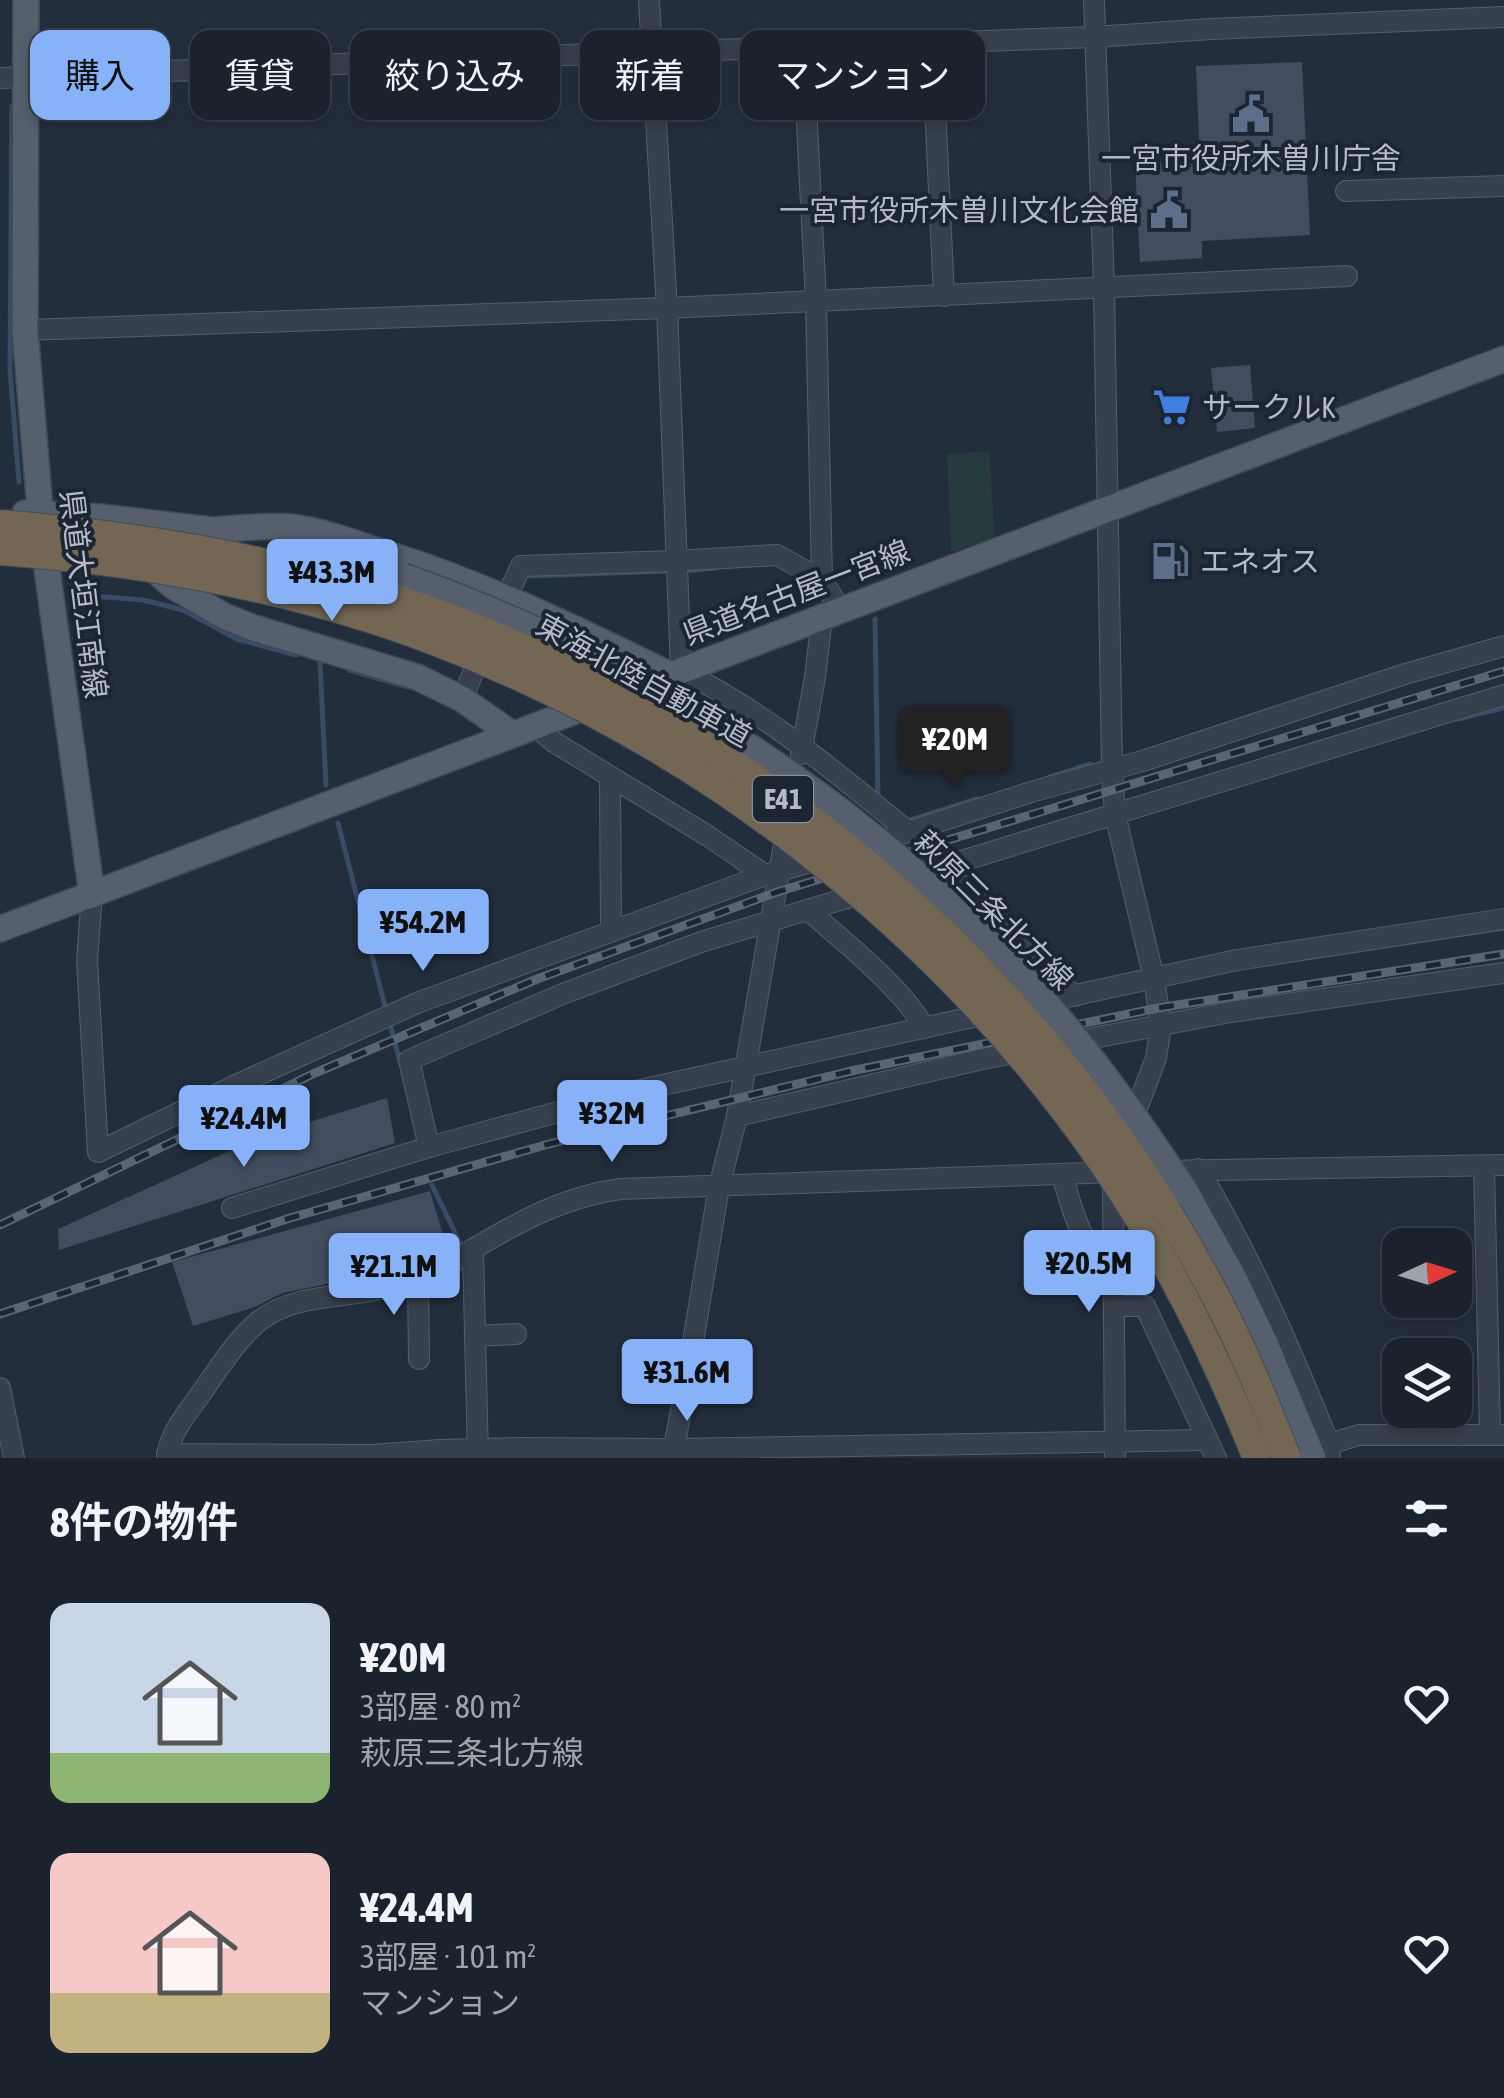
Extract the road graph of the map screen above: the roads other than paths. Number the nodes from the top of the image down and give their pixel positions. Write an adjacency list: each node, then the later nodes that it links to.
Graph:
1 (26, 0): 10 (main road, 県道大垣江南線)
2 (649, 0): 6 (street)
3 (1094, 0): 7 (street)
4 (1453, 9): 5 (street); 7 (street)
5 (1504, 17)
6 (650, 30)
7 (1095, 37): 8 (street); 18 (street)
8 (985, 40)
9 (580, 55): 10 (street)
10 (27, 76): 11 (street); 22 (main road, 県道大垣江南線)
11 (0, 78)
12 (655, 120): 21 (street)
13 (807, 120): 20 (street)
14 (936, 120): 19 (street)
15 (1504, 186): 16 (street)
16 (1346, 191)
17 (1347, 276): 18 (street)
18 (1104, 288): 19 (street); 24 (street)
19 (944, 296): 20 (street)
20 (816, 301): 21 (street); 32 (street)
21 (666, 308): 22 (street); 31 (street)
22 (25, 330): 28 (main road, 県道大垣江南線)
23 (1504, 359): 24 (main road, 県道名古屋一宮線)
24 (1107, 509): 34 (main road, 県道名古屋一宮線); 41 (street)
25 (0, 512): 28 (main road, 萩原三条北方線)
26 (134, 521): 28 (main road, 萩原三条北方線); 29 (main road, 萩原三条北方線); 38 (main road)
27 (0, 524): 80 (highway, 東海北陸自動車道 / E41, bridge)
28 (41, 524): 30 (main road, 萩原三条北方線); 47 (main road, 県道大垣江南線)
29 (215, 530): 33 (main road); 80 (main road, 萩原三条北方線, bridge)
30 (0, 550): 84 (highway, 東海北陸自動車道 / E41, bridge)
31 (675, 561): 32 (street); 33 (street); 36 (street)
32 (822, 580): 34 (street)
33 (506, 597): 36 (main road); 38 (street)
34 (831, 614): 36 (main road, 県道名古屋一宮線); 40 (street)
35 (1504, 646): 41 (street)
36 (675, 673): 39 (main road, 県道名古屋一宮線); 40 (street)
37 (1504, 694): 43 (street)
38 (462, 699): 39 (main road)
39 (523, 730): 42 (street); 47 (main road, 県道名古屋一宮線)
40 (803, 747): 44 (street); 46 (street)
41 (1112, 769): 43 (street); 44 (street)
42 (610, 778): 46 (street); 52 (street)
43 (1115, 814): 45 (street); 54 (street)
44 (909, 832): 46 (street)
45 (942, 867): 48 (street); 55 (street)
46 (771, 873): 50 (street); 52 (street)
47 (92, 895): 51 (main road, 県道名古屋一宮線); 52 (street)
48 (809, 911): 50 (street); 57 (street)
49 (1504, 919): 54 (street)
50 (770, 920): 58 (street); 60 (street)
51 (0, 930)
52 (611, 930)
53 (1504, 973): 56 (street)
54 (1154, 978): 55 (street); 56 (street)
55 (1074, 996): 57 (street)
56 (1161, 1026): 59 (street); 63 (street)
57 (924, 1028): 58 (street)
58 (745, 1066): 59 (street); 60 (street)
59 (737, 1116): 65 (street)
60 (428, 1147): 66 (street)
61 (1494, 1165): 62 (street); 75 (street)
62 (1198, 1169): 63 (street); 80 (street)
63 (1113, 1172): 64 (street); 69 (street)
64 (1062, 1174): 65 (street); 69 (street)
65 (719, 1187): 67 (street); 79 (street)
66 (232, 1208)
67 (473, 1249): 68 (street); 72 (street)
68 (418, 1278): 73 (street); 81 (street)
69 (1114, 1281): 70 (street)
70 (1114, 1306): 76 (street); 77 (street)
71 (516, 1334): 72 (street)
72 (475, 1336): 78 (street)
73 (419, 1359)
74 (0, 1388): 83 (street)
75 (1497, 1435): 80 (street)
76 (1211, 1449): 77 (street)
77 (1114, 1450): 79 (street)
78 (478, 1454): 79 (street); 82 (street)
79 (672, 1454)
80 (1314, 1455)
81 (167, 1456): 82 (street)
82 (347, 1456)
83 (14, 1458)
84 (1257, 1458)

